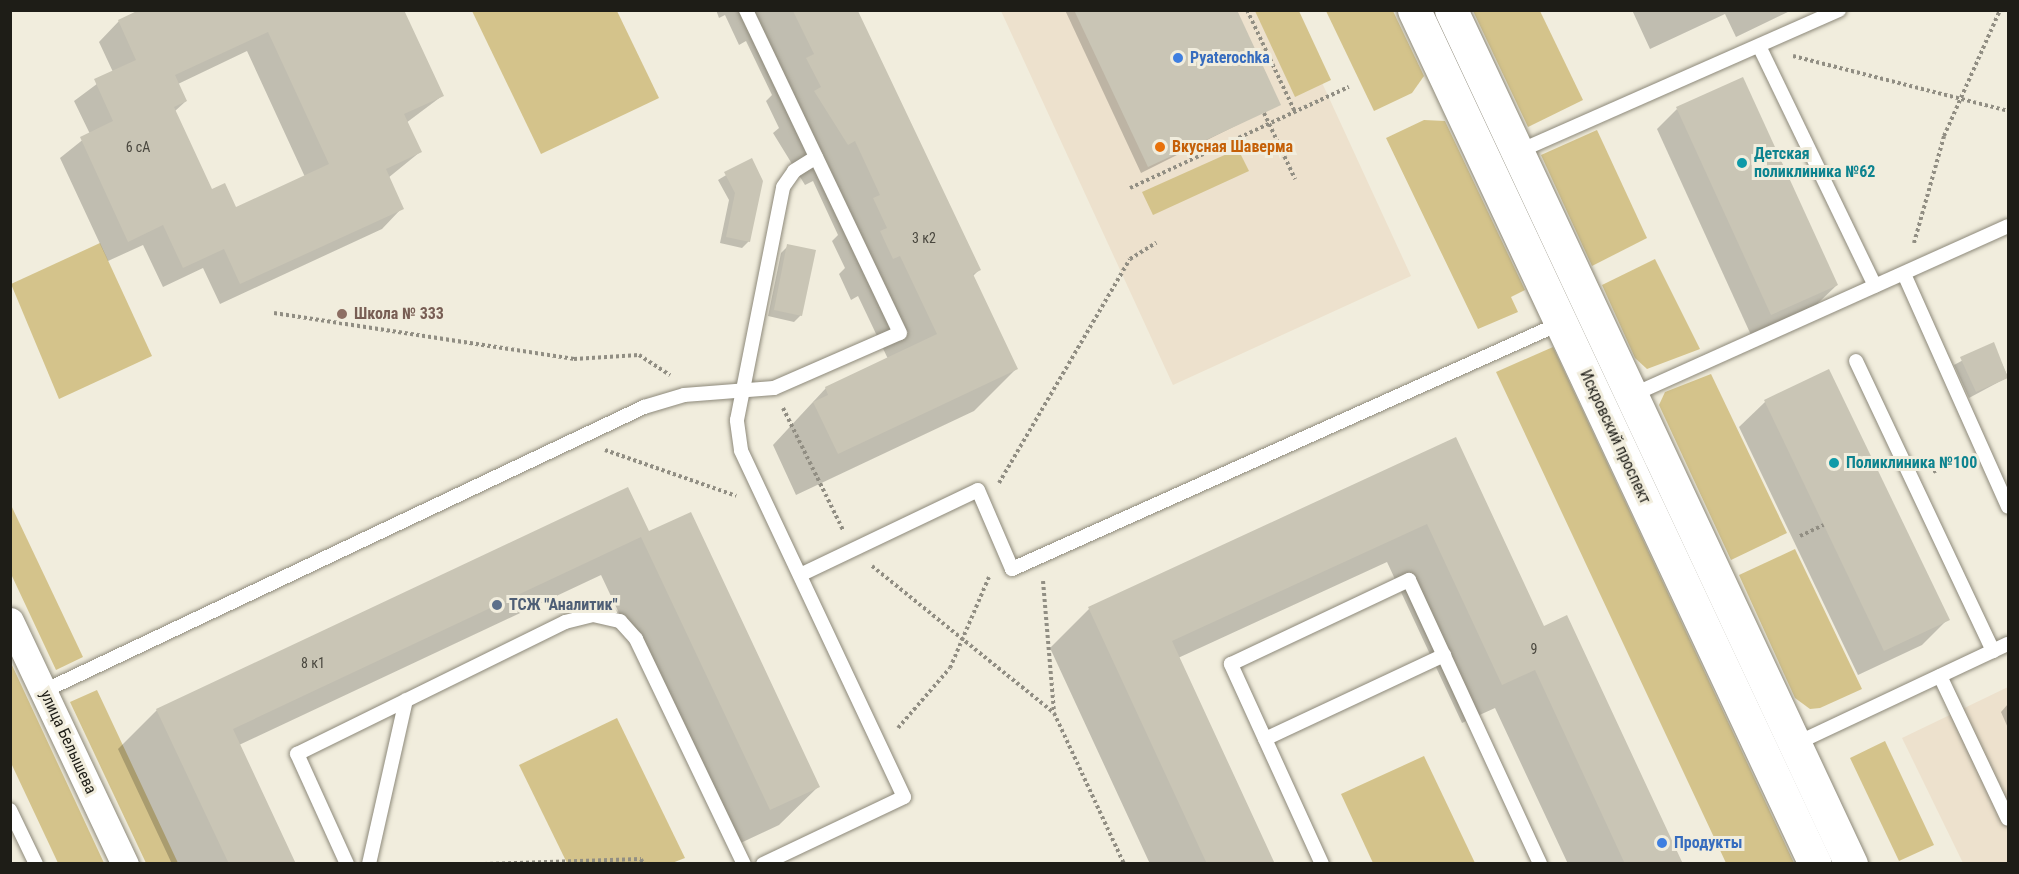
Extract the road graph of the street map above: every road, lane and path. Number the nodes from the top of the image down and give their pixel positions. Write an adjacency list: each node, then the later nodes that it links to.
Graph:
1 (746, 10): 17 (lane)
2 (1247, 10): 13 (path)
3 (1414, 10): 10 (street, Искровский проспект)
4 (1451, 10): 8 (street, Искровский проспект)
5 (1839, 10): 7 (lane)
6 (2000, 10): 11 (path)
7 (1760, 48): 11 (path); 16 (lane); 24 (lane)
8 (1482, 76): 10 (lane); 16 (street, Искровский проспект)
9 (1348, 87): 13 (path)
10 (1451, 91): 18 (street, Искровский проспект)
11 (1960, 100): 12 (path); 23 (path)
12 (2008, 111)
13 (1295, 112): 15 (path)
14 (1264, 113): 15 (path)
15 (1269, 124): 19 (path); 20 (path)
16 (1517, 152): 18 (lane); 30 (street, Искровский проспект)
17 (816, 157): 28 (lane); 29 (lane)
18 (1488, 167): 26 (street, Искровский проспект)
19 (1295, 179)
20 (1130, 188)
21 (2008, 226): 23 (lane)
22 (1156, 243): 37 (path)
23 (1905, 274): 24 (lane); 34 (lane)
24 (1875, 286): 30 (lane)
25 (274, 313): 31 (path)
26 (1561, 323): 32 (street, Искровский проспект); 43 (lane)
27 (1856, 361): 35 (lane)
28 (774, 388): 29 (lane); 42 (path)
29 (738, 392): 31 (lane); 36 (lane)
30 (1631, 395): 32 (lane); 55 (street, Искровский проспект)
31 (684, 396): 33 (lane)
32 (1602, 409): 57 (street, Искровский проспект)
33 (587, 433): 36 (path); 51 (lane)
34 (1982, 448): 35 (path); 38 (lane)
35 (1913, 481): 48 (lane)
36 (765, 500): 44 (lane)
37 (985, 507): 41 (lane); 42 (lane)
38 (2008, 507)
39 (1824, 525): 40 (path)
40 (1800, 536)
41 (1002, 546): 43 (lane); 46 (path)
42 (853, 550): 44 (lane); 46 (path)
43 (1041, 556): 53 (path)
44 (800, 575): 56 (lane)
45 (10, 621): 51 (street, улица Белышева)
46 (961, 642): 53 (path); 56 (path)
47 (2008, 644): 48 (lane)
48 (1993, 651): 50 (lane)
49 (1444, 656): 54 (lane); 54 (lane); 70 (lane)
50 (1940, 675): 55 (lane); 59 (lane)
51 (44, 691): 61 (street, улица Белышева)
52 (406, 700): 62 (lane); 63 (lane); 66 (lane)
53 (1054, 713): 68 (path)
54 (1265, 739): 69 (lane)
55 (1795, 744): 57 (lane); 72 (street, Искровский проспект)
56 (881, 748): 67 (lane)
57 (1766, 758): 71 (street, Искровский проспект)
58 (10, 810): 60 (lane)
59 (2008, 819)
60 (36, 864)
61 (125, 864)
62 (347, 864)
63 (369, 864)
64 (484, 864): 65 (path)
65 (644, 864)
66 (744, 864)
67 (763, 864)
68 (1124, 864)
69 (1322, 864)
70 (1540, 864)
71 (1815, 864)
72 (1851, 864)

